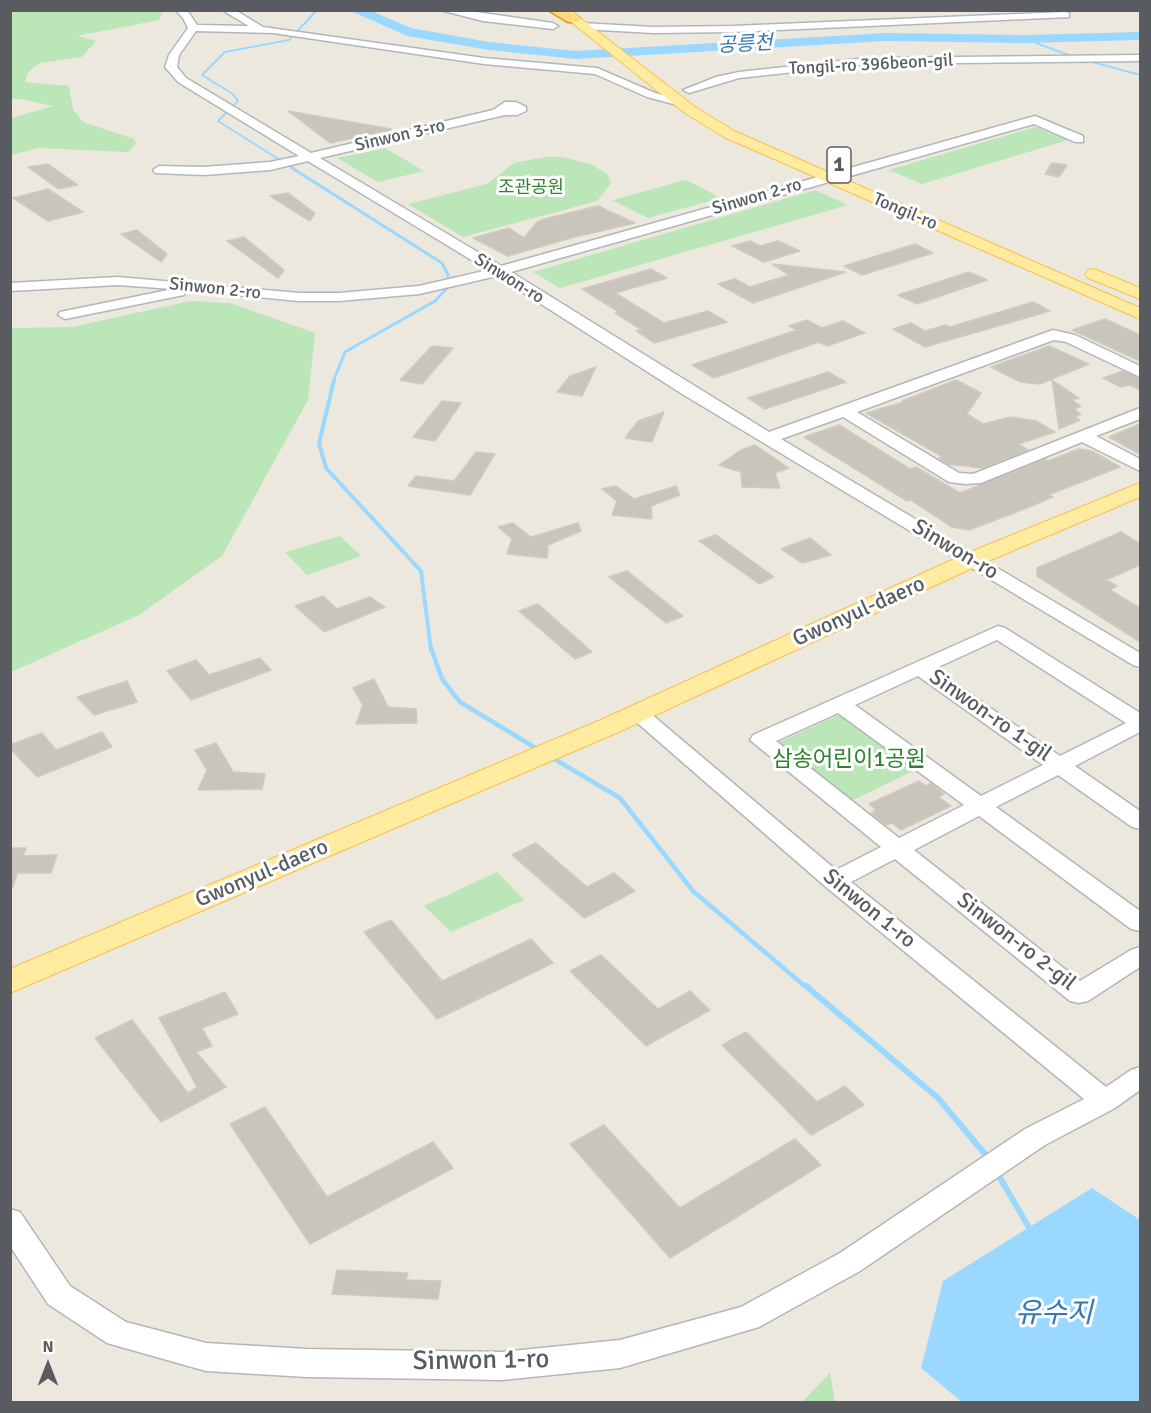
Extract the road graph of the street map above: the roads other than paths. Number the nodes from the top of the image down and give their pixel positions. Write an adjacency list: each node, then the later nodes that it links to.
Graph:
1 (180, 10): 7 (street)
2 (226, 10): 8 (street)
3 (445, 10): 5 (street)
4 (1061, 10): 6 (street)
5 (554, 18): 6 (highway)
6 (586, 21): 10 (main road, Tongil-ro / 1); 10 (main road, Tongil-ro / 1)
7 (193, 28): 8 (street); 14 (street, Sinwon-ro)
8 (260, 29): 10 (street)
9 (1140, 58): 10 (street, Tongil-ro 396beon-gil)
10 (683, 92): 11 (main road, Tongil-ro / 1); 18 (main road, Tongil-ro / 1)
11 (712, 105)
12 (502, 112): 14 (street, Sinwon 3-ro)
13 (1079, 140): 17 (street, Sinwon 2-ro)
14 (303, 158): 16 (street, Sinwon 3-ro); 25 (street, Sinwon-ro)
15 (829, 160): 17 (main road, Tongil-ro / 1)
16 (159, 170)
17 (854, 171): 18 (street, Sinwon 2-ro); 19 (main road, Tongil-ro / 1)
18 (827, 178): 21 (main road, Tongil-ro / 1); 25 (street, Sinwon 2-ro)
19 (875, 180)
20 (972, 224): 22 (main road, Tongil-ro)
21 (951, 231): 30 (main road, Tongil-ro / 1); 32 (main road)
22 (992, 235): 23 (main road); 29 (main road, Tongil-ro)
23 (1022, 243)
24 (1075, 266): 28 (main road)
25 (499, 271): 27 (street, Sinwon 2-ro); 37 (street, Sinwon-ro)
26 (10, 287): 27 (street, Sinwon 2-ro)
27 (196, 287): 31 (street)
28 (1140, 294)
29 (1140, 303)
30 (1140, 314)
31 (65, 315)
32 (1140, 324)
33 (1140, 372): 34 (street)
34 (843, 411): 36 (street); 37 (street)
35 (1140, 413): 36 (street)
36 (1085, 437): 38 (street)
37 (770, 438): 40 (street, Sinwon-ro)
38 (1140, 466)
39 (1140, 489): 40 (main road, Gwonyul-daero)
40 (971, 560): 41 (street, Sinwon-ro); 44 (main road, Gwonyul-daero)
41 (1140, 662)
42 (920, 668): 43 (street, Sinwon-ro 1-gil); 45 (street, Sinwon-ro 1-gil); 46 (street, Sinwon-ro 1-gil)
43 (840, 704): 47 (street); 49 (street, Sinwon-ro 1-gil)
44 (637, 713): 50 (street, Sinwon 1-ro); 53 (main road, Gwonyul-daero)
45 (1140, 723): 46 (street)
46 (1059, 765): 47 (street); 48 (street)
47 (980, 806): 49 (street); 51 (street)
48 (1140, 822)
49 (896, 849): 50 (street); 52 (street, Sinwon-ro 2-gil)
50 (834, 880): 55 (street, Sinwon 1-ro)
51 (1140, 923)
52 (1140, 956)
53 (10, 982)
54 (1140, 1077): 55 (street)
55 (1105, 1101): 56 (street, Sinwon 1-ro)
56 (10, 1221)

